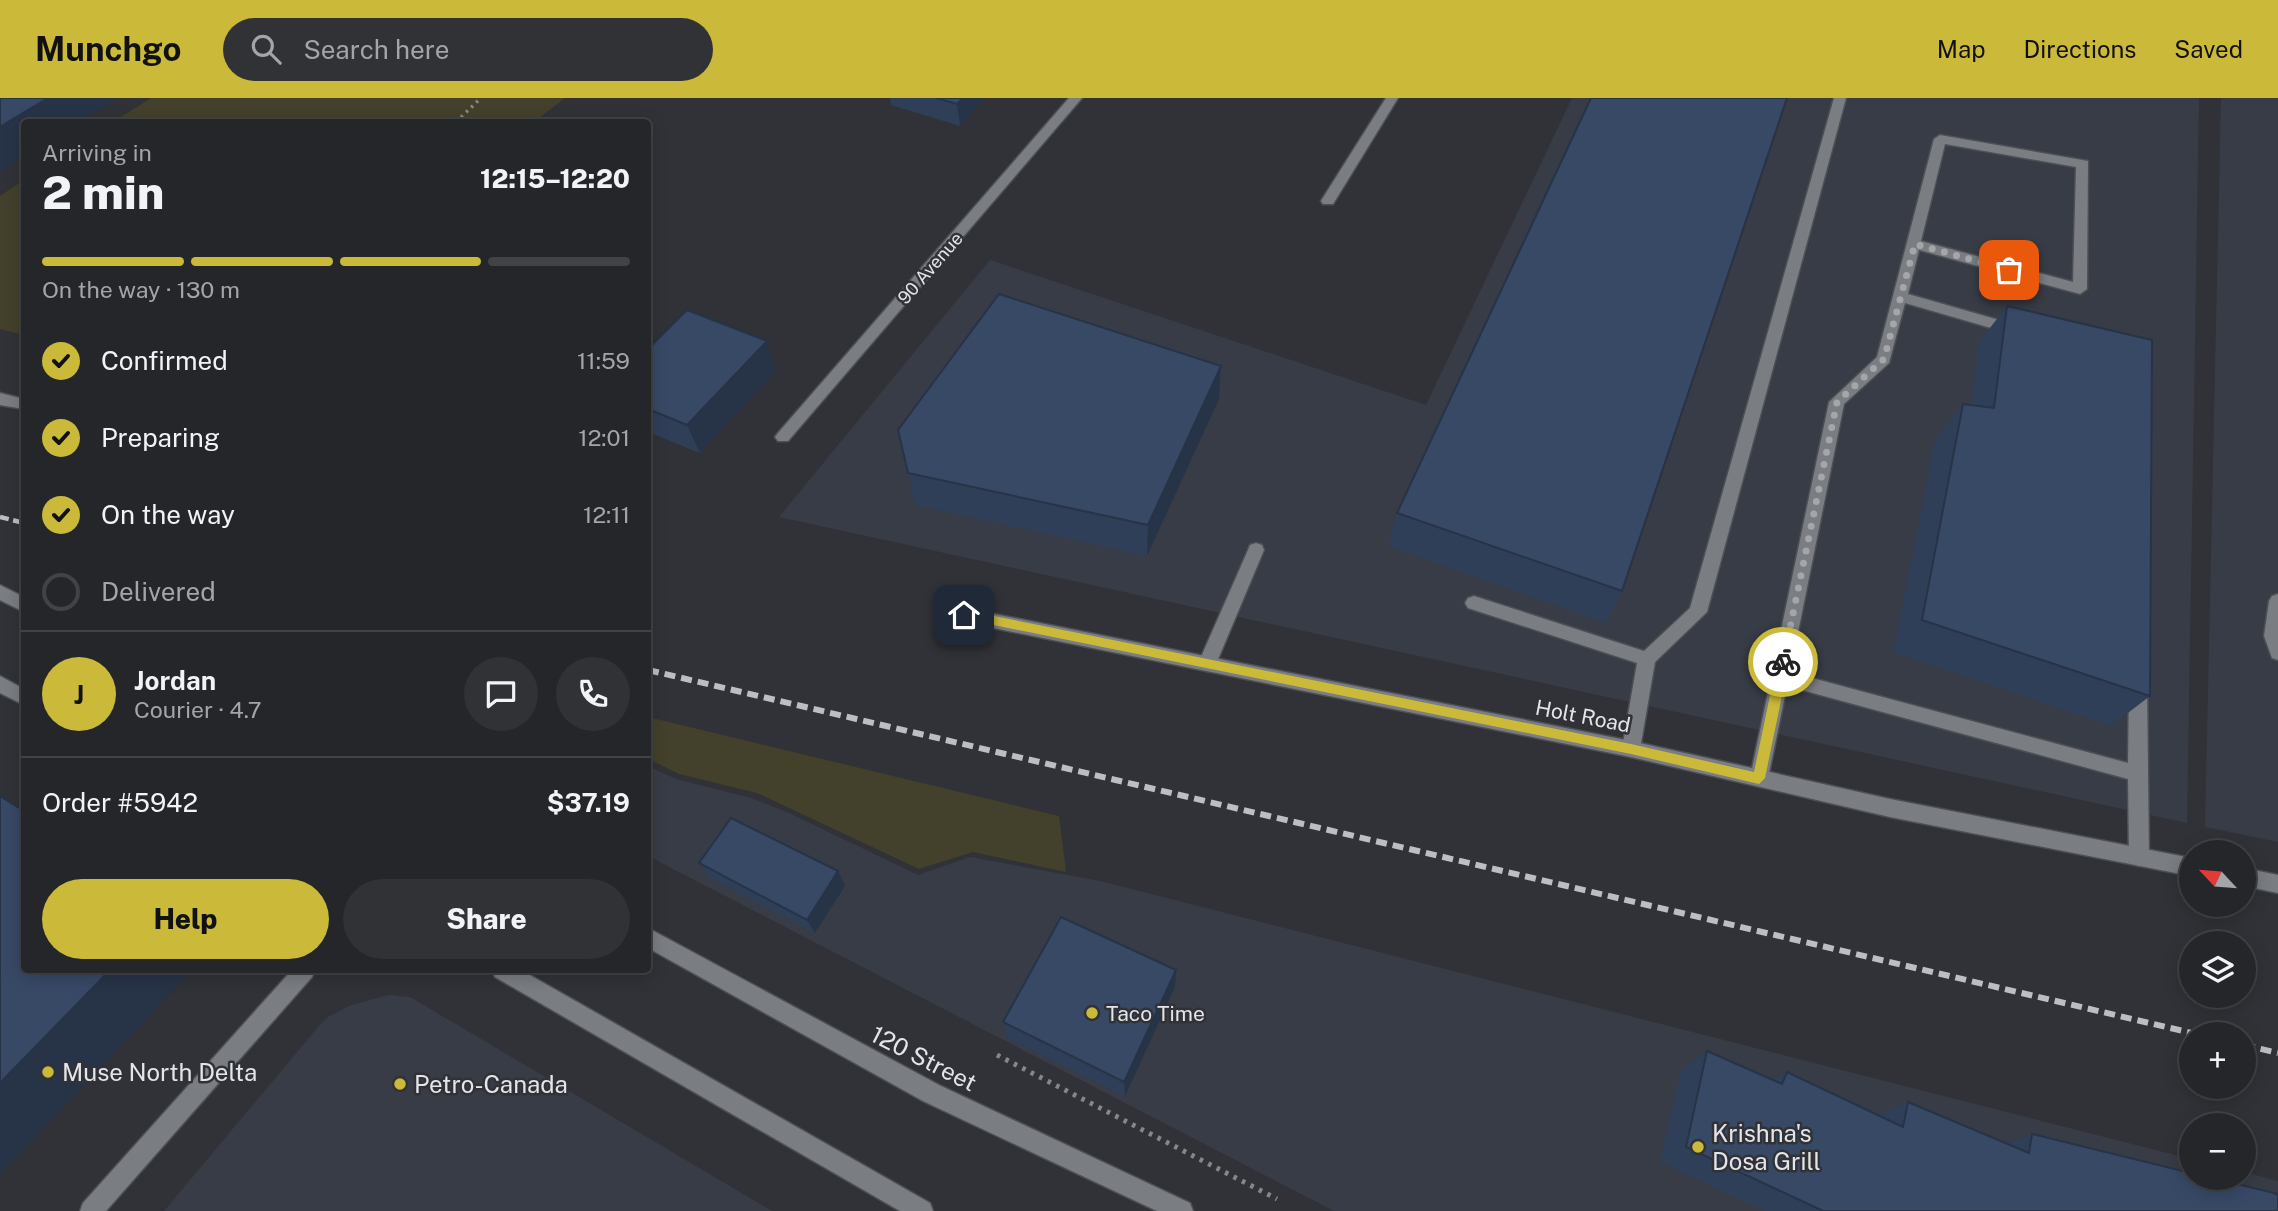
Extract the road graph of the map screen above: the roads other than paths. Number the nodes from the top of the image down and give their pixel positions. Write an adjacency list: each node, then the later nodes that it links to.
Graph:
1 (1076, 98): 10 (street, 90 Avenue)
2 (1392, 98): 4 (street)
3 (1840, 98): 18 (street)
4 (1328, 201)
5 (1915, 244): 5 (street); 6 (street)
6 (1901, 296): 7 (street); 21 (street)
7 (2031, 335)
8 (0, 399): 9 (street)
9 (21, 403)
10 (783, 437)
11 (1256, 550): 19 (street)
12 (0, 592): 14 (street)
13 (2278, 601): 17 (street)
14 (21, 603)
15 (1474, 603): 18 (street)
16 (964, 615): 19 (street, Holt Road)
17 (2278, 653)
18 (1647, 660): 24 (street)
19 (1207, 664): 24 (street, Holt Road)
20 (2138, 665): 25 (street)
21 (1780, 677): 25 (street); 26 (street)
22 (0, 684): 23 (street)
23 (21, 696)
24 (1631, 749): 26 (street, Holt Road)
25 (2139, 774): 27 (street)
26 (1759, 778): 27 (street, Holt Road)
27 (2139, 857): 28 (street, Holt Road)
28 (2179, 865)
29 (2256, 879): 30 (street)
30 (2278, 884)
31 (651, 940): 36 (street, 120 Street)
32 (302, 973): 34 (street)
33 (507, 973): 35 (street)
34 (91, 1211)
35 (922, 1211)
36 (1182, 1211)

